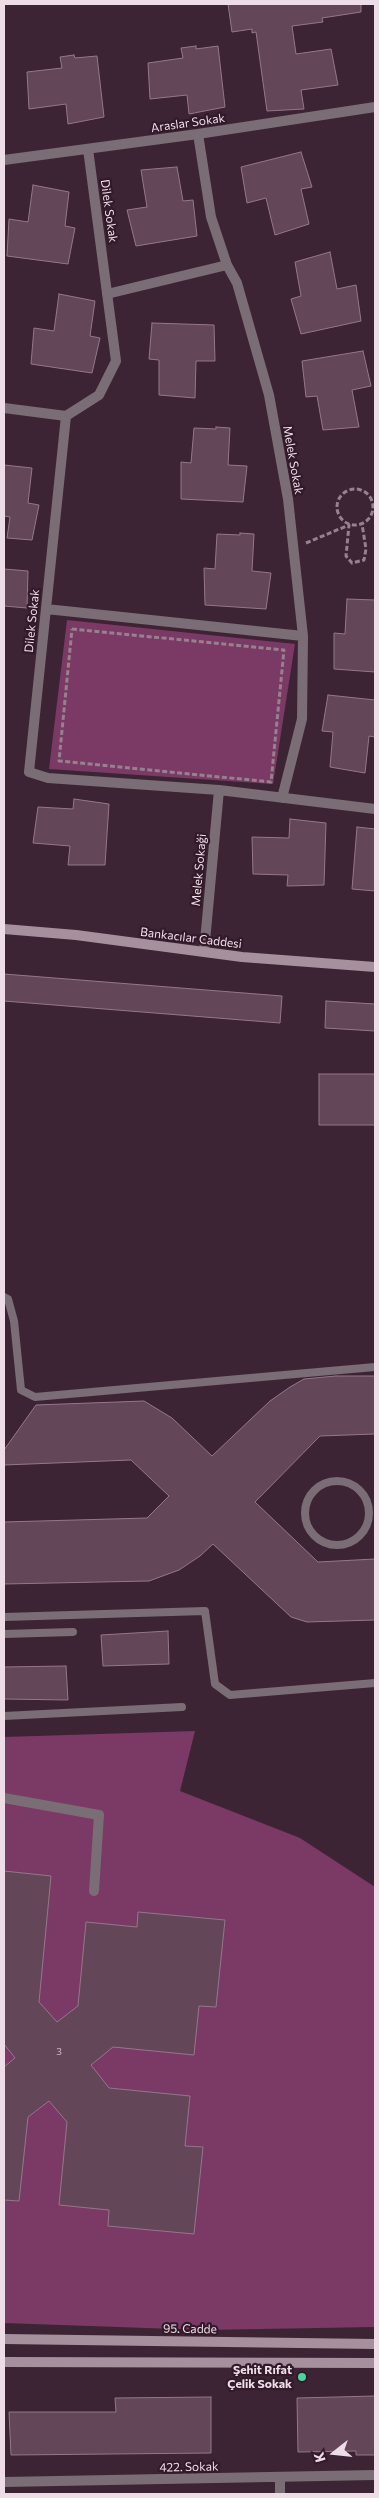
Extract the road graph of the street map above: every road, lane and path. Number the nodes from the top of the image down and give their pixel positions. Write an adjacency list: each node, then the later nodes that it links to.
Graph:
1 (375, 107): 2 (street, Araslar Sokak)
2 (198, 134): 3 (street, Araslar Sokak); 5 (street, Melek Sokak)
3 (88, 149): 4 (street, Araslar Sokak); 6 (street, Dilek Sokak)
4 (4, 160)
5 (227, 265): 6 (street); 12 (street, Melek Sokak)
6 (107, 294): 8 (street, Dilek Sokak)
7 (4, 408): 8 (street)
8 (66, 416): 13 (street, Dilek Sokak)
9 (374, 502): 10 (path); 11 (path)
10 (349, 524): 11 (path); 11 (path); 12 (path)
11 (362, 524)
12 (293, 548): 14 (street, Melek Sokak)
13 (46, 609): 14 (street); 16 (street, Dilek Sokak)
14 (303, 636): 17 (street, Melek Sokak)
15 (59, 761): 15 (path)
16 (219, 790): 17 (street, Dilek Sokak); 20 (street, Melek Sokaği)
17 (282, 798): 18 (street, Dilek Sokak)
18 (375, 809)
19 (4, 928): 20 (main road, Bankacılar Caddesi)
20 (204, 952): 21 (main road, Bankacılar Caddesi)
21 (375, 968)
22 (4, 1297): 23 (lane)
23 (375, 1367)
24 (372, 1517): 24 (lane)
25 (4, 1617): 28 (lane)
26 (73, 1632): 27 (lane)
27 (4, 1634)
28 (375, 1683)
29 (182, 1708): 30 (lane)
30 (4, 1716)
31 (4, 1798): 32 (street)
32 (94, 1891)
33 (4, 2339): 34 (main road, 95. Cadde)
34 (375, 2344)
35 (4, 2362): 36 (main road)
36 (375, 2363)
37 (375, 2475): 38 (street, 422. Sokak)
38 (280, 2478): 39 (street, 422. Sokak); 40 (street)
39 (4, 2482)
40 (280, 2494)

